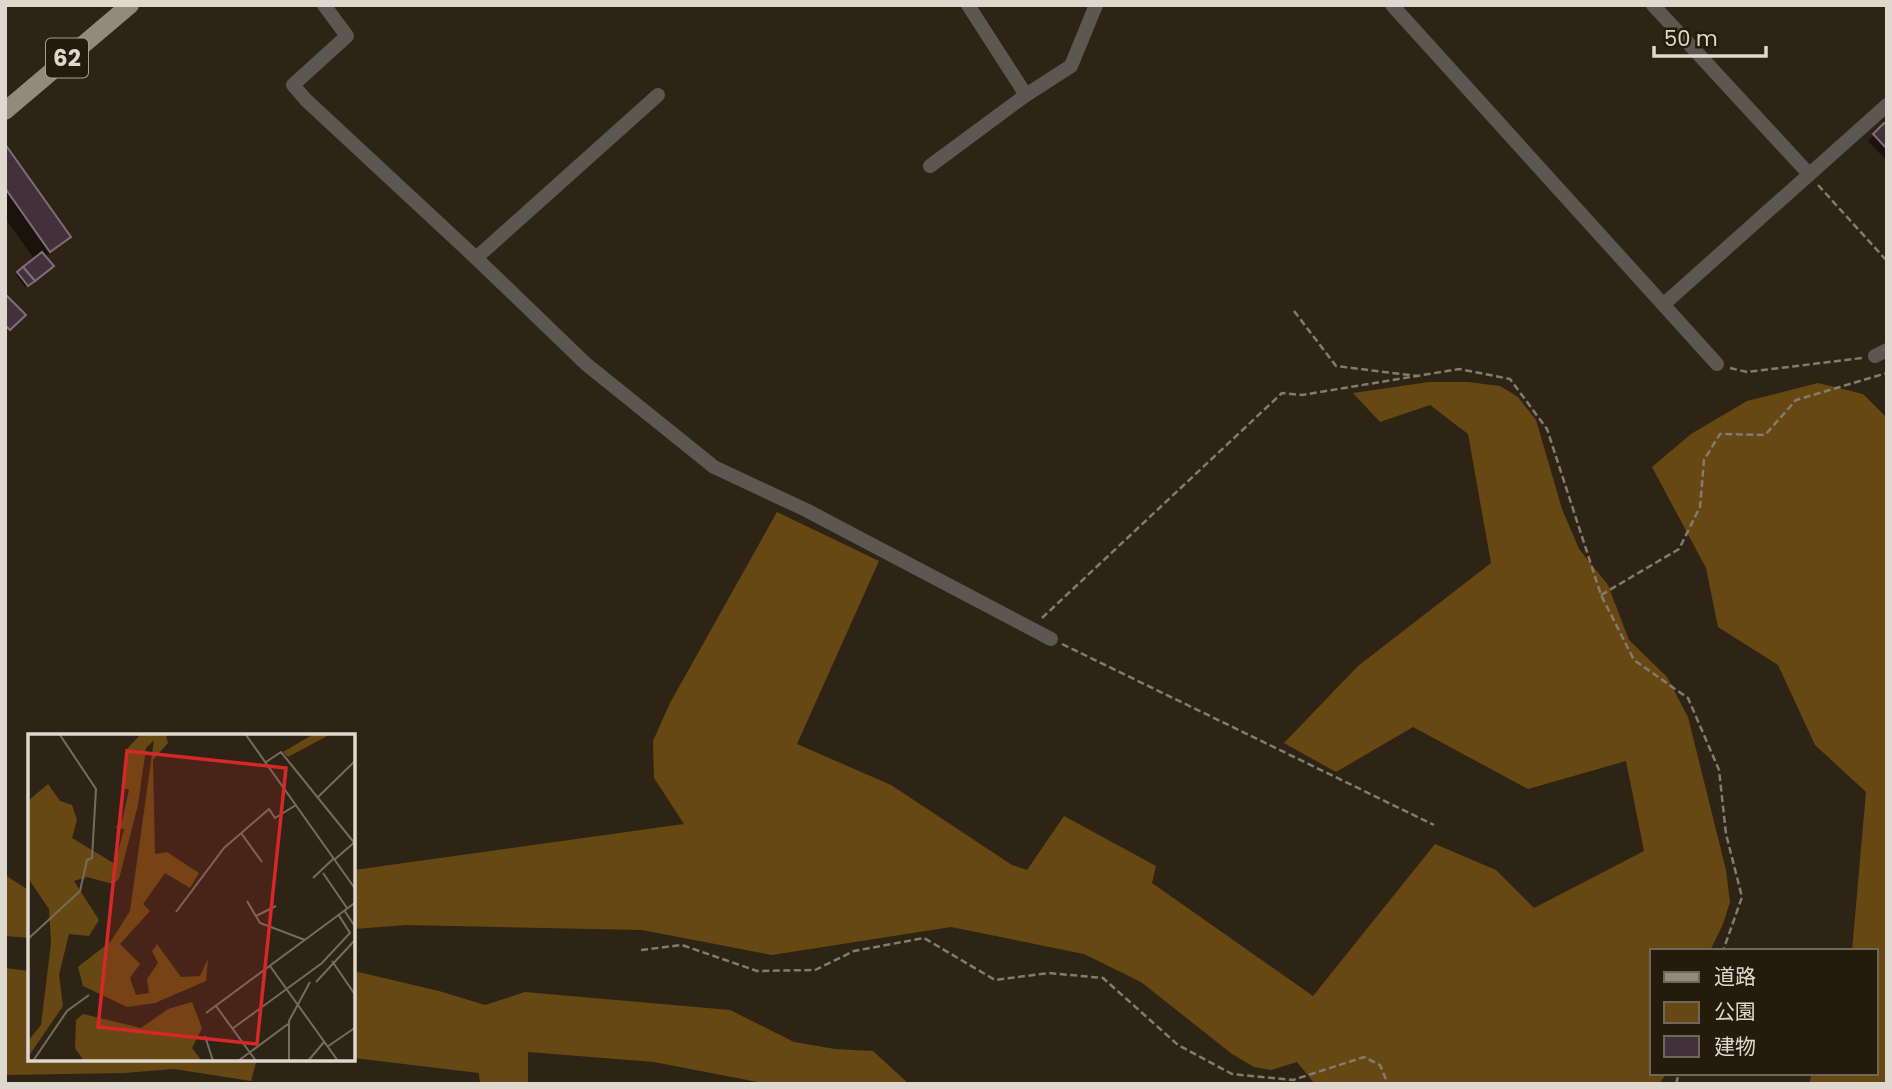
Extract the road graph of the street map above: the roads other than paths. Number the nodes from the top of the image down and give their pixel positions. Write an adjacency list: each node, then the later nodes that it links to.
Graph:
1 (130, 5): 10 (main road, 62)
2 (324, 5): 13 (street)
3 (968, 5): 8 (street)
4 (1096, 5): 8 (street)
5 (1392, 5): 14 (street)
6 (1653, 5): 12 (street)
7 (657, 95): 13 (street)
8 (1026, 95): 11 (street)
9 (1887, 105): 12 (street)
10 (5, 111)
11 (930, 166)
12 (1809, 174): 14 (street)
13 (476, 258): 16 (street)
14 (1664, 303): 15 (street)
15 (1717, 364)
16 (1051, 639)

